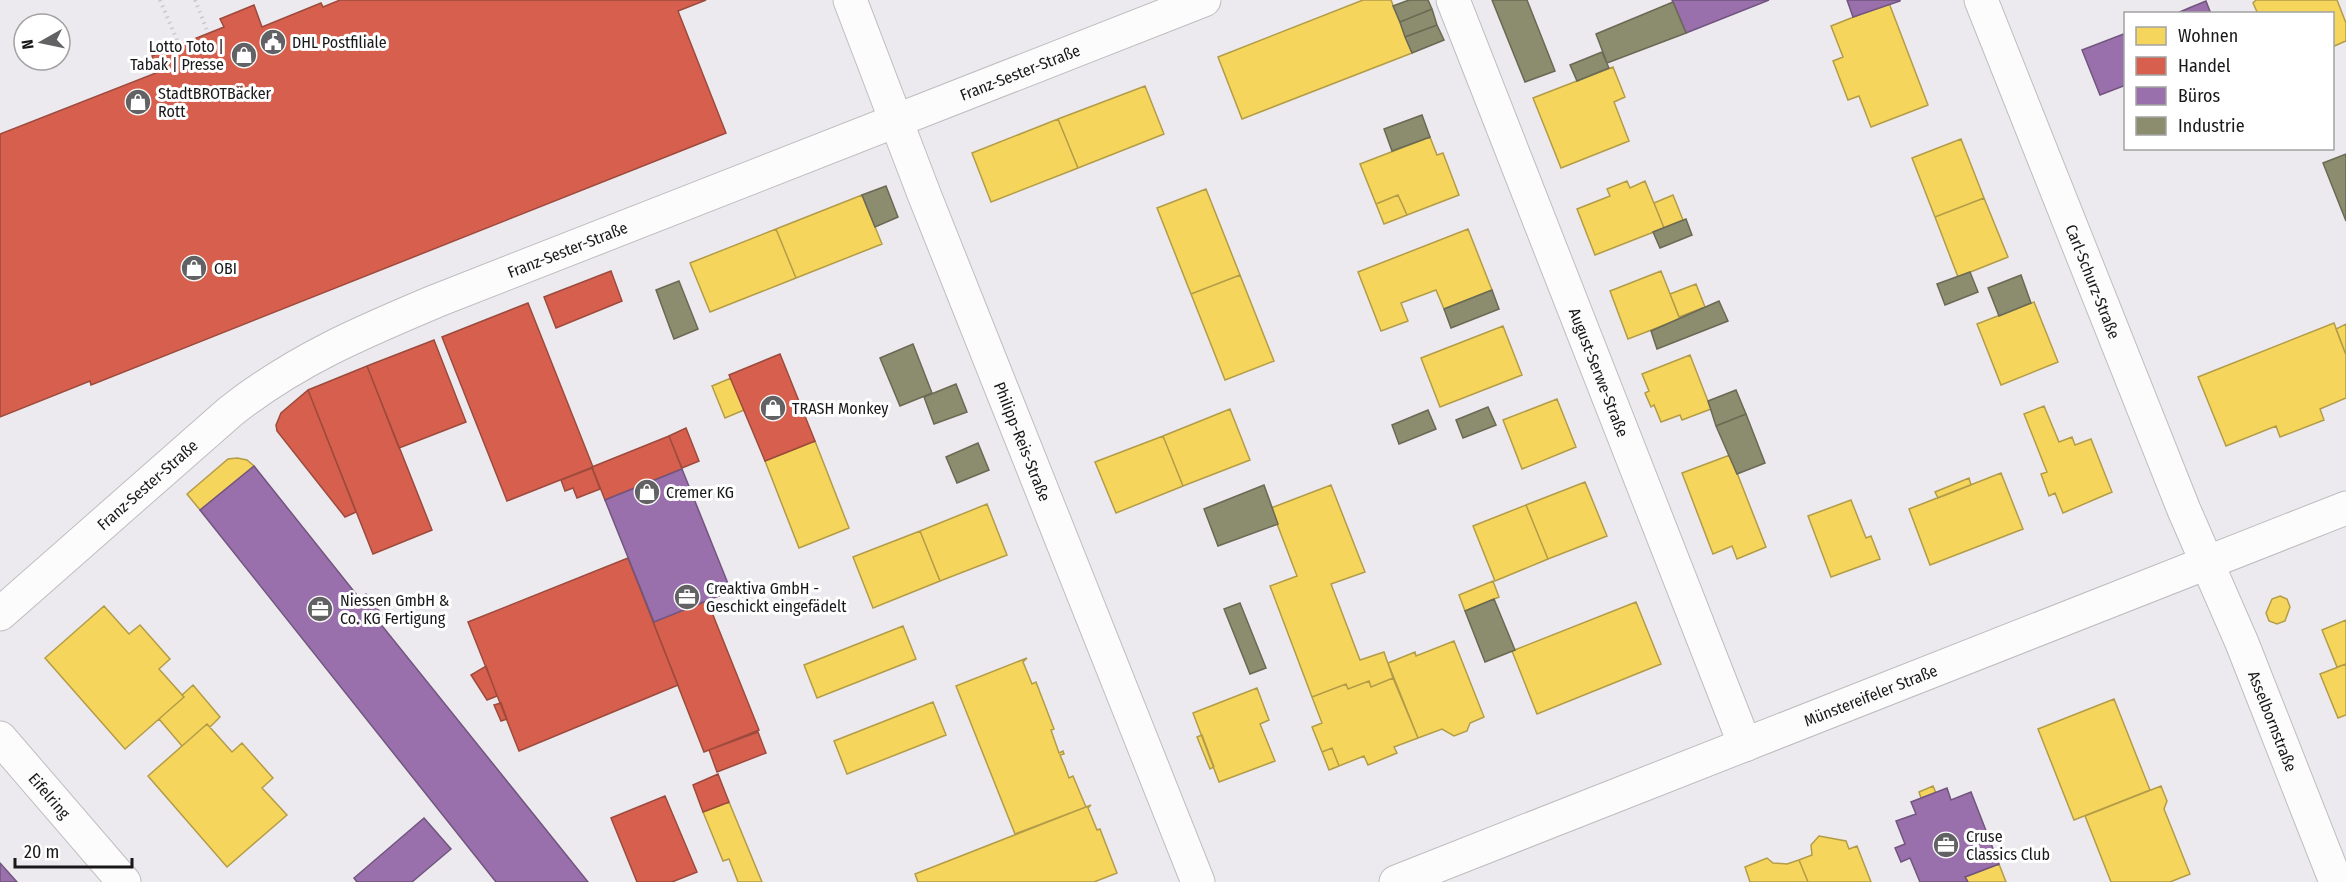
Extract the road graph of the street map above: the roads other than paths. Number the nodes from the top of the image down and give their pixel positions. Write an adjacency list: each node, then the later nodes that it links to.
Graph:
1 (850, 0): 5 (street, Philipp-Reis-Straße)
2 (1204, 0): 5 (street, Franz-Sester-Straße)
3 (1453, 0): 10 (street, August-Serwe-Straße)
4 (1981, 0): 7 (street, Carl-Schurz-Straße)
5 (895, 121): 8 (street, Franz-Sester-Straße); 12 (street, Philipp-Reis-Straße)
6 (2346, 508): 7 (street, Münstereifeler Straße)
7 (2208, 563): 10 (street, Münstereifeler Straße); 14 (street, Asselbornstraße)
8 (0, 614)
9 (0, 738): 11 (street, Eifelring)
10 (1745, 745): 13 (street, Münstereifeler Straße)
11 (124, 882)
12 (1198, 882)
13 (1396, 882)
14 (2336, 882)

